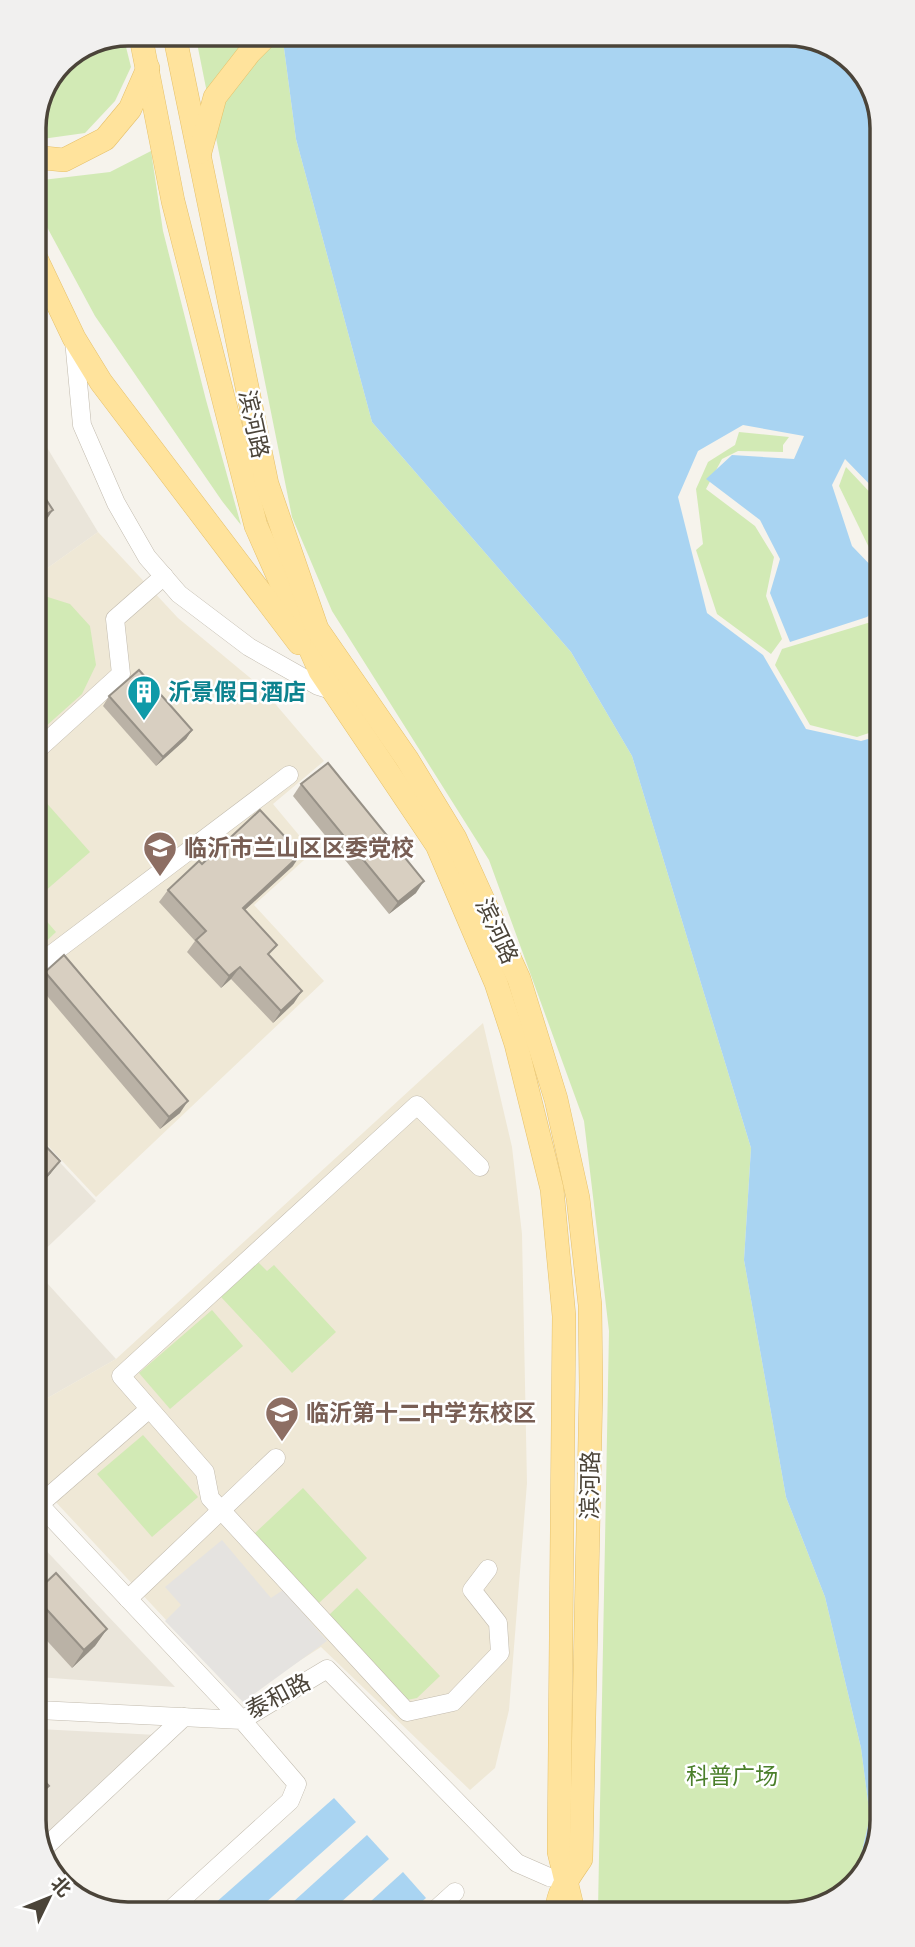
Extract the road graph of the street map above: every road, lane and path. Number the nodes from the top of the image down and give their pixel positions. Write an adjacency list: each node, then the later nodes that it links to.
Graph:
1 (144, 46): 4 (main road, 滨河路)
2 (177, 46): 5 (main road, 滨河路)
3 (256, 46): 5 (main road)
4 (148, 68): 6 (main road); 10 (main road, 滨河路)
5 (199, 155): 27 (main road, 滨河路)
6 (46, 158)
7 (46, 279): 8 (main road)
8 (74, 338): 9 (street); 10 (main road)
9 (164, 576): 11 (street); 12 (street)
10 (320, 671): 11 (main road, 滨河路)
11 (334, 691): 27 (main road, 滨河路)
12 (46, 742)
13 (289, 775): 14 (street)
14 (46, 959)
15 (480, 1167): 16 (street)
16 (148, 1410): 18 (street); 19 (street)
17 (276, 1458): 19 (street)
18 (46, 1497)
19 (221, 1510): 21 (street); 22 (street)
20 (46, 1511): 22 (street, 泰和路)
21 (488, 1569)
22 (128, 1599): 25 (street, 泰和路)
23 (46, 1710): 24 (street)
24 (184, 1717): 25 (street); 26 (street)
25 (242, 1720): 27 (street, 泰和路); 29 (street)
26 (49, 1843)
27 (568, 1880): 31 (main road, 滨河路); 32 (main road, 滨河路)
28 (455, 1892): 30 (street)
29 (180, 1901)
30 (445, 1901)
31 (558, 1902)
32 (572, 1902)

